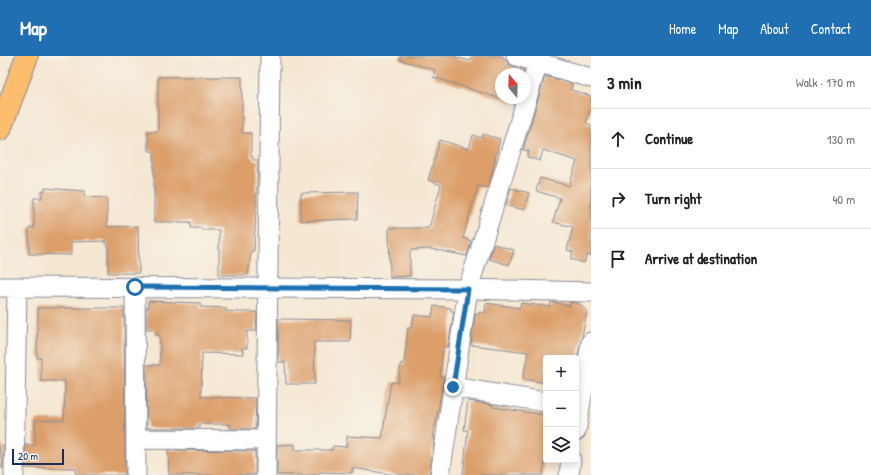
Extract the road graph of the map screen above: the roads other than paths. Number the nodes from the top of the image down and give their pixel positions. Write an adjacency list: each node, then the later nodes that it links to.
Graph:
1 (27, 56): 6 (highway)
2 (270, 56): 9 (street)
3 (516, 56): 4 (street)
4 (539, 60): 5 (street); 10 (street)
5 (591, 78)
6 (0, 129)
7 (8, 287): 8 (street); 19 (street)
8 (135, 287): 9 (street); 16 (street)
9 (268, 289): 10 (street); 17 (street)
10 (468, 289): 11 (street); 13 (street)
11 (591, 292)
12 (591, 342): 15 (street)
13 (453, 387): 14 (street); 22 (street)
14 (543, 402)
15 (579, 403)
16 (136, 440): 17 (street); 20 (street)
17 (266, 440): 21 (street)
18 (570, 463): 23 (street)
19 (14, 475)
20 (136, 475)
21 (266, 475)
22 (440, 475)
23 (568, 475)

